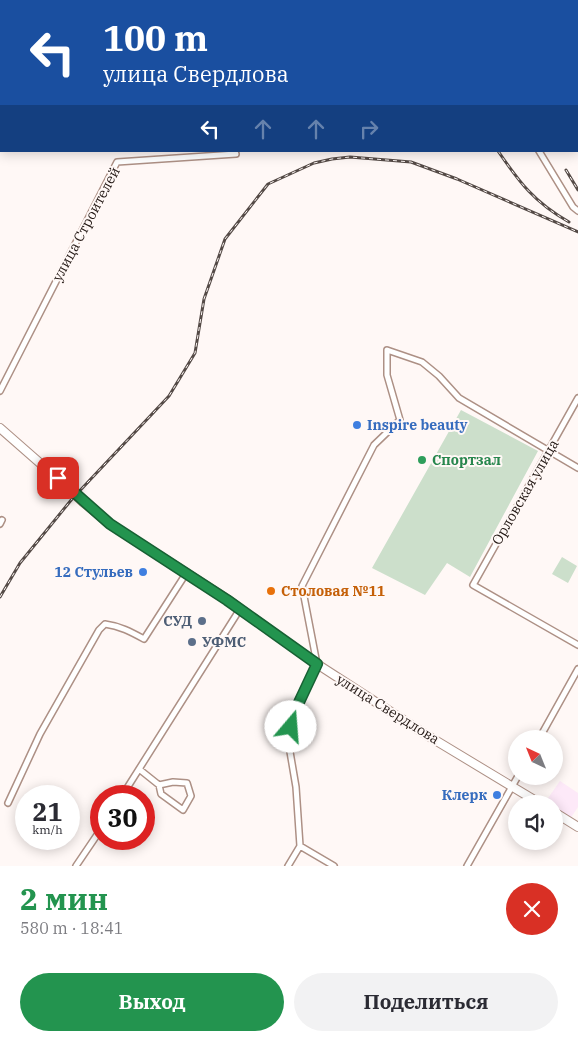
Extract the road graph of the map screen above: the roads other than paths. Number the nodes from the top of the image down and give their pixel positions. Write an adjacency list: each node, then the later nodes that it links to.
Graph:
1 (540, 152): 3 (street)
2 (236, 154): 4 (street, улица Строителей)
3 (578, 211)
4 (0, 391)
5 (578, 398): 7 (street, Орловская улица)
6 (0, 428): 9 (main road, улица Свердлова, bridge)
7 (549, 451): 8 (street); 11 (street, Орловская улица); 12 (street)
8 (578, 468)
9 (187, 572): 10 (main road, улица Свердлова); 20 (street)
10 (240, 609): 12 (main road, улица Свердлова); 15 (street)
11 (578, 645)
12 (317, 664): 18 (main road, улица Свердлова); 24 (street)
13 (578, 670): 14 (street)
14 (544, 730)
15 (139, 769): 16 (street); 17 (street)
16 (129, 785)
17 (159, 785): 17 (street)
18 (513, 786): 19 (main road, улица Свердлова); 28 (street)
19 (527, 795)
20 (8, 803)
21 (563, 818): 22 (main road)
22 (578, 827)
23 (90, 845): 25 (street)
24 (300, 846): 26 (street); 27 (street)
25 (76, 866)
26 (288, 866)
27 (334, 866)
28 (467, 866)

